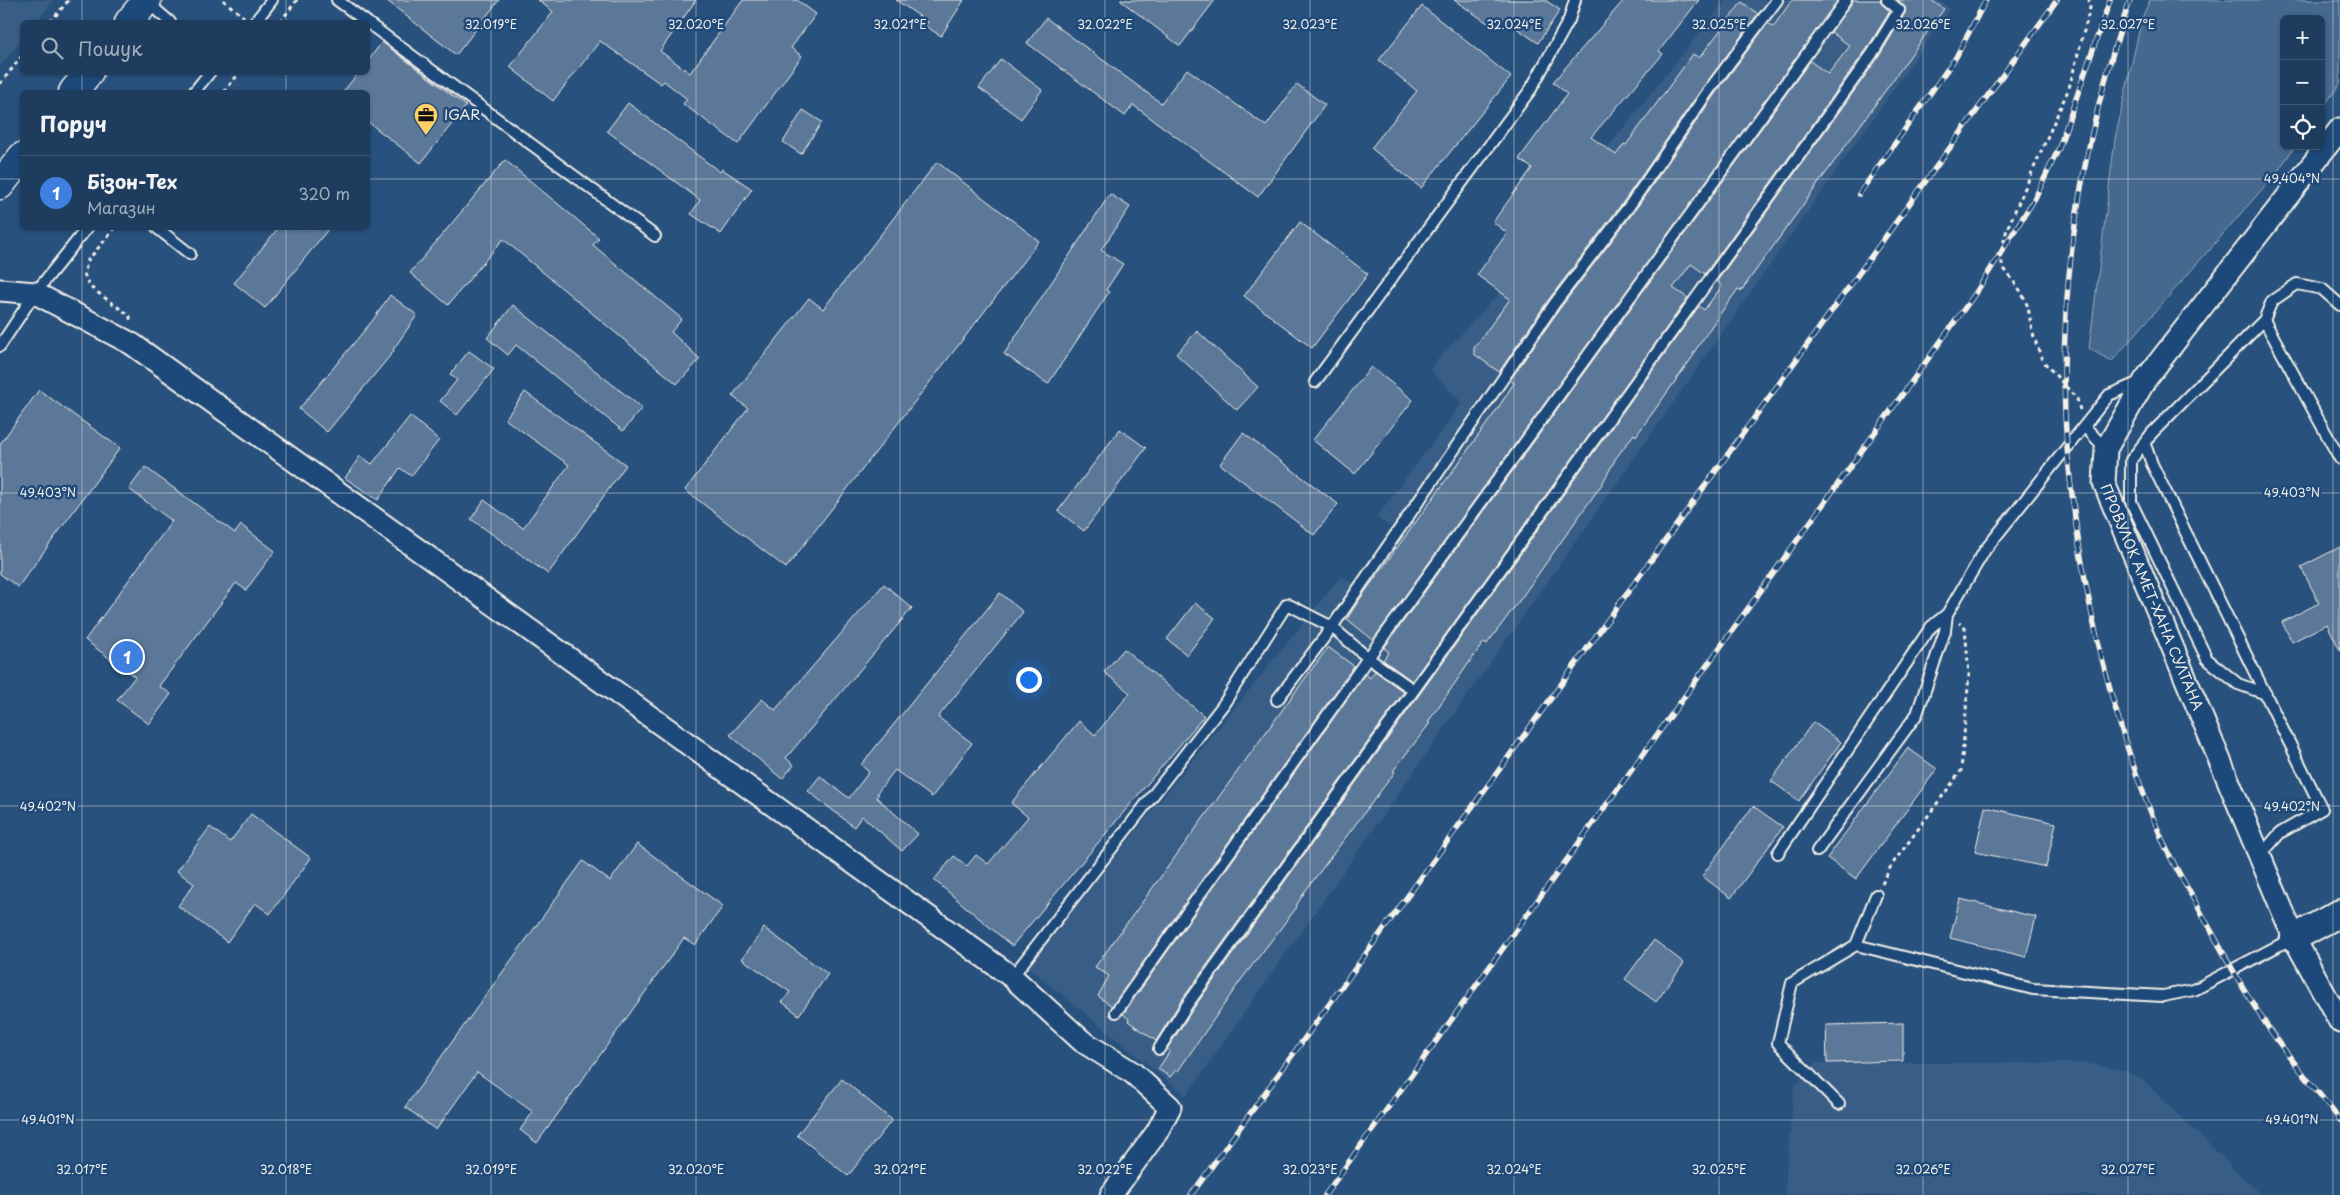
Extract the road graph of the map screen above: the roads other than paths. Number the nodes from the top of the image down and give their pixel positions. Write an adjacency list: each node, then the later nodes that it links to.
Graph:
1 (146, 0): 8 (main road); 9 (lane)
2 (272, 0): 10 (lane)
3 (337, 0): 11 (lane)
4 (1575, 0): 30 (lane)
5 (1777, 0): 36 (lane)
6 (1846, 0): 37 (lane)
7 (1887, 0): 38 (lane)
8 (131, 20)
9 (168, 20)
10 (256, 20)
11 (363, 20)
12 (370, 25): 22 (lane)
13 (87, 75): 15 (main road)
14 (208, 75): 16 (lane)
15 (76, 90)
16 (196, 90)
17 (2340, 129): 29 (street, ПРОВУЛОК АМЕТ-ХАНА СУЛТАНА)
18 (20, 159): 19 (main road)
19 (0, 185)
20 (85, 230): 25 (lane)
21 (160, 230): 23 (lane)
22 (655, 236)
23 (190, 254)
24 (0, 290): 25 (street)
25 (35, 293): 28 (lane); 48 (street)
26 (2340, 305): 27 (lane)
27 (2264, 320): 32 (lane); 34 (lane)
28 (0, 346)
29 (2145, 380): 31 (lane); 33 (street, ПРОВУЛОК АМЕТ-ХАНА СУЛТАНА)
30 (1315, 382)
31 (2085, 427): 33 (lane); 35 (lane)
32 (2144, 442): 39 (lane); 39 (lane)
33 (2106, 449): 43 (street, ПРОВУЛОК АМЕТ-ХАНА СУЛТАНА)
34 (2340, 459)
35 (1947, 614): 41 (lane); 42 (lane)
36 (1332, 627): 37 (lane); 40 (lane); 48 (lane)
37 (1368, 658): 38 (lane); 49 (lane)
38 (1412, 690): 51 (lane)
39 (2266, 694): 43 (lane)
40 (1277, 700)
41 (1817, 851)
42 (1778, 853)
43 (2260, 856): 46 (street, ПРОВУЛОК АМЕТ-ХАНА СУЛТАНА)
44 (1876, 895): 47 (lane)
45 (2340, 913): 46 (street)
46 (2294, 938): 47 (lane); 50 (street, ПРОВУЛОК АМЕТ-ХАНА СУЛТАНА)
47 (1856, 945): 52 (lane)
48 (1012, 977): 53 (street)
49 (1116, 1012)
50 (2340, 1022)
51 (1159, 1049)
52 (1839, 1104)
53 (1111, 1195)

